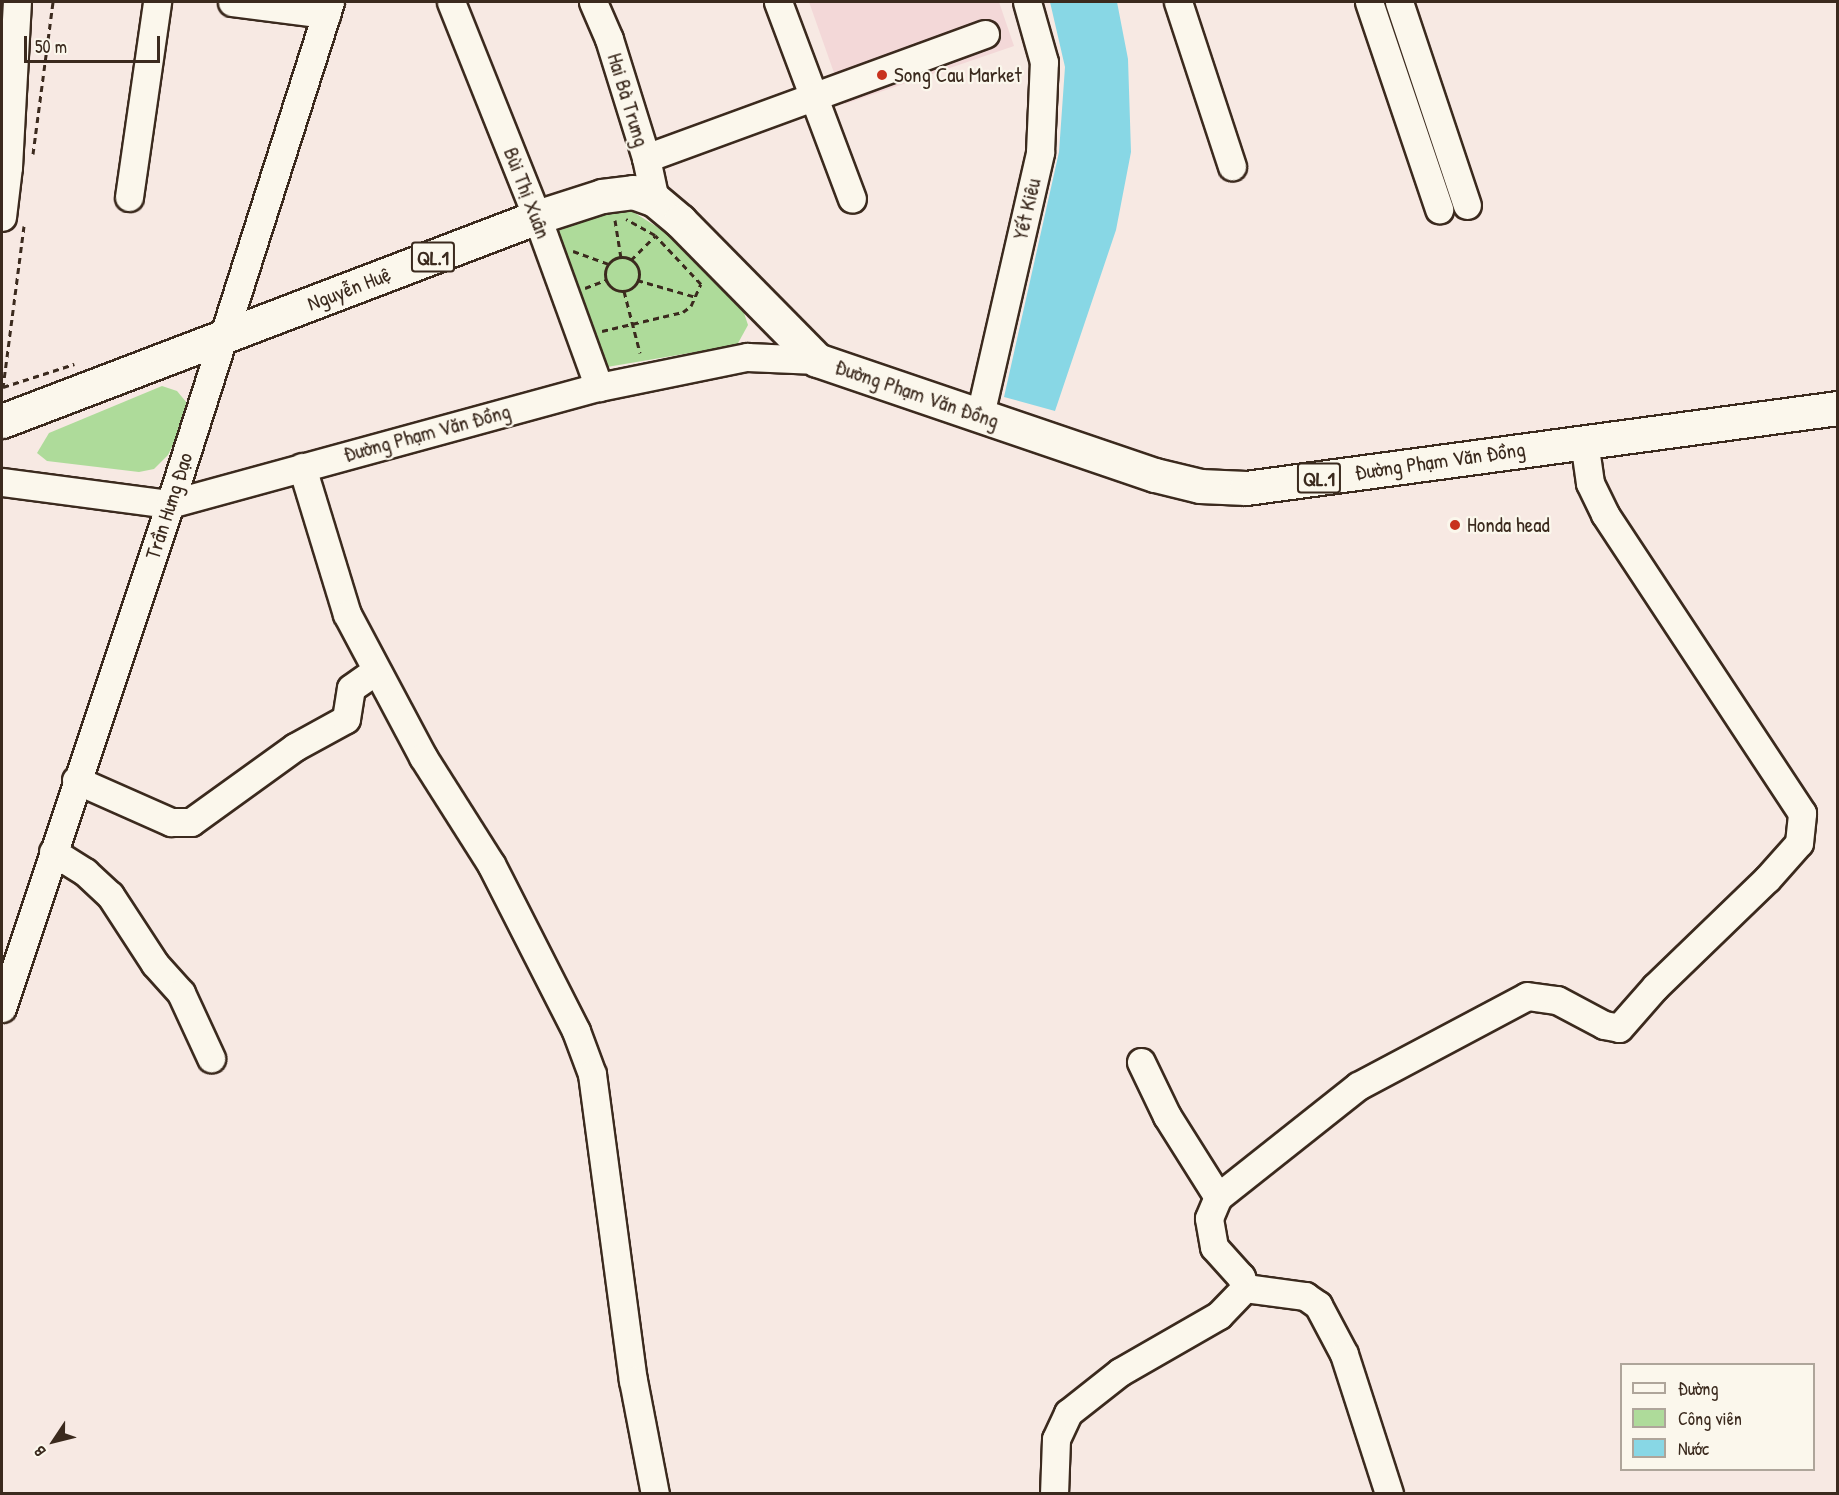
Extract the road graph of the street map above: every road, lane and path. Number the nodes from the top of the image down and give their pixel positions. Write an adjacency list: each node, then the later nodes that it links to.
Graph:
1 (17, 2): 16 (street)
2 (157, 2): 17 (street)
3 (232, 2): 11 (street)
4 (451, 2): 24 (street, Bùi Thị Xuân)
5 (593, 2): 14 (street, Hai Bà Trưng)
6 (778, 2): 13 (street)
7 (1027, 2): 45 (street, Yết Kiêu)
8 (1178, 2): 15 (street)
9 (1370, 2): 21 (street)
10 (1399, 2): 20 (street)
11 (328, 8): 38 (street, Trần Hưng Đạo)
12 (985, 34): 13 (street)
13 (814, 97): 14 (street); 18 (street)
14 (646, 158): 19 (street, Hai Bà Trưng)
15 (1232, 165)
16 (5, 168): 23 (street)
17 (129, 197)
18 (852, 199)
19 (655, 200): 24 (main road, Nguyễn Huệ / QL.1); 40 (main road, QL.1)
20 (1467, 205)
21 (1439, 209)
22 (614, 216): 25 (path); 26 (path); 28 (path)
23 (2, 217)
24 (537, 217): 38 (main road, Nguyễn Huệ / QL.1); 43 (street, Bùi Thị Xuân)
25 (604, 220)
26 (655, 235): 29 (path); 35 (path)
27 (569, 249): 30 (path)
28 (621, 257): 29 (path); 30 (path)
29 (631, 260): 32 (path)
30 (608, 264): 31 (path)
31 (606, 280): 33 (path); 34 (path)
32 (637, 280): 34 (path); 35 (path)
33 (583, 288)
34 (624, 291): 36 (path)
35 (696, 297): 36 (path)
36 (632, 325): 37 (path); 39 (path)
37 (602, 331)
38 (224, 337): 46 (main road, Nguyễn Huệ / QL.1); 50 (street, Trần Hưng Đạo)
39 (640, 353)
40 (817, 360): 43 (street, Đường Phạm Văn Đồng); 45 (main road, Đường Phạm Văn Đồng / QL.1)
41 (86, 361): 42 (path)
42 (3, 387)
43 (598, 387): 48 (street, Đường Phạm Văn Đồng)
44 (1838, 408): 47 (main road, Đường Phạm Văn Đồng / QL.1)
45 (980, 415): 47 (main road, Đường Phạm Văn Đồng / QL.1)
46 (2, 421)
47 (1584, 441): 57 (street)
48 (302, 467): 50 (street, Đường Phạm Văn Đồng); 51 (street)
49 (2, 482): 50 (street, Đường Phạm Văn Đồng)
50 (170, 504): 52 (street, Trần Hưng Đạo)
51 (375, 671): 52 (street); 60 (street)
52 (76, 780): 53 (street, Trần Hưng Đạo)
53 (53, 852): 54 (street, Trần Hưng Đạo); 55 (street)
54 (2, 1008)
55 (211, 1058)
56 (1141, 1062): 57 (street)
57 (1218, 1197): 58 (street)
58 (1245, 1288): 59 (street); 61 (street)
59 (1389, 1493)
60 (655, 1494)
61 (1054, 1494)

